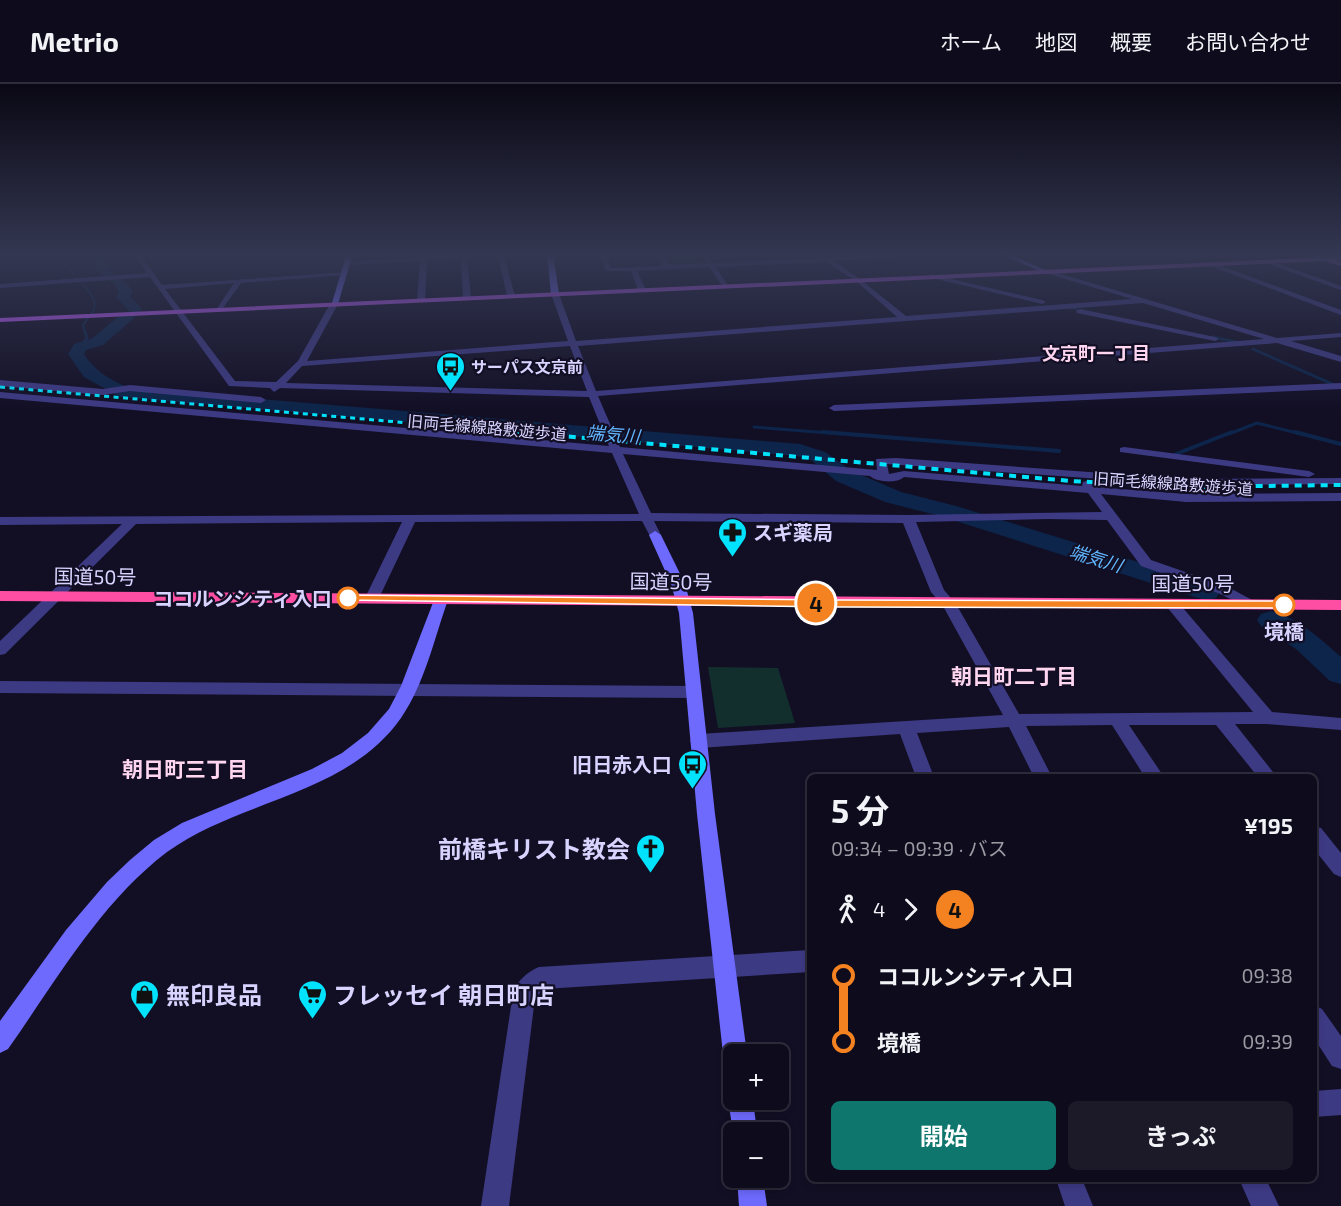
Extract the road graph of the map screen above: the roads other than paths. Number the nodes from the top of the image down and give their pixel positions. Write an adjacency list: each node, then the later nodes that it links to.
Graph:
1 (174, 305): 12 (street)
2 (223, 305): 11 (street)
3 (308, 305): 11 (main road)
4 (333, 305): 21 (street)
5 (559, 305): 19 (street)
6 (888, 305): 14 (street)
7 (1070, 305): 10 (street)
8 (1156, 305): 17 (street)
9 (1321, 305): 13 (street)
10 (1060, 306): 14 (street); 18 (street)
11 (220, 310): 12 (main road)
12 (178, 311): 15 (main road); 23 (street)
13 (1341, 313)
14 (903, 318): 19 (street)
15 (0, 320)
16 (1341, 335): 17 (street)
17 (1276, 340): 18 (street); 20 (street)
18 (1230, 343): 25 (street)
19 (572, 344): 21 (street); 25 (street)
20 (1341, 359)
21 (300, 364): 23 (street)
22 (0, 383): 28 (street)
23 (279, 385): 25 (street); 28 (street)
24 (1341, 386): 29 (street)
25 (592, 394): 31 (street)
26 (0, 395): 30 (street)
27 (0, 400): 31 (street, 旧両毛線線路敷遊歩道)
28 (258, 403): 30 (street)
29 (834, 408)
30 (242, 417): 31 (street)
31 (613, 444): 33 (street); 35 (street, 旧両毛線線路敷遊歩道); 39 (street)
32 (1124, 450): 34 (street)
33 (1082, 476): 34 (street); 35 (street)
34 (1341, 480)
35 (1093, 492): 36 (street, 旧両毛線線路敷遊歩道); 37 (street, 旧両毛線線路敷遊歩道); 38 (street)
36 (1341, 496)
37 (1341, 506)
38 (1110, 516): 41 (street); 51 (street)
39 (647, 518): 40 (street); 41 (street); 48 (street)
40 (410, 519): 42 (street); 46 (street)
41 (908, 519): 49 (street)
42 (133, 520): 43 (street); 45 (street)
43 (0, 521)
44 (0, 596): 45 (highway, 国道50号)
45 (55, 597): 46 (highway, 国道50号); 53 (street)
46 (372, 598): 47 (highway, 国道50号)
47 (441, 600): 48 (highway, 国道50号); 55 (street)
48 (684, 602): 49 (highway, 国道50号); 56 (street)
49 (949, 604): 50 (highway, 国道50号); 59 (street)
50 (1172, 604): 51 (highway, 国道50号); 57 (street)
51 (1249, 604): 52 (highway, 国道50号)
52 (1341, 605)
53 (0, 650)
54 (0, 687): 55 (street)
55 (406, 691): 56 (street); 73 (street)
56 (693, 693): 63 (street)
57 (1267, 717): 58 (street); 62 (street)
58 (1221, 718): 60 (street); 67 (street)
59 (1014, 720): 60 (street); 61 (street); 65 (street)
60 (1117, 720): 66 (street)
61 (906, 727): 63 (street); 64 (street)
62 (1337, 727)
63 (699, 741): 71 (street)
64 (924, 774)
65 (1041, 774)
66 (1153, 774)
67 (1266, 774)
68 (1317, 838): 69 (street)
69 (1341, 868)
70 (807, 962): 71 (street)
71 (725, 967): 74 (street); 81 (street)
72 (1317, 1021): 75 (street)
73 (0, 1041)
74 (734, 1044)
75 (1341, 1057)
76 (1341, 1102): 77 (street)
77 (1317, 1104)
78 (1070, 1182): 83 (street)
79 (1253, 1182): 84 (street)
80 (751, 1188): 82 (street)
81 (495, 1206)
82 (753, 1206)
83 (1079, 1206)
84 (1265, 1206)

